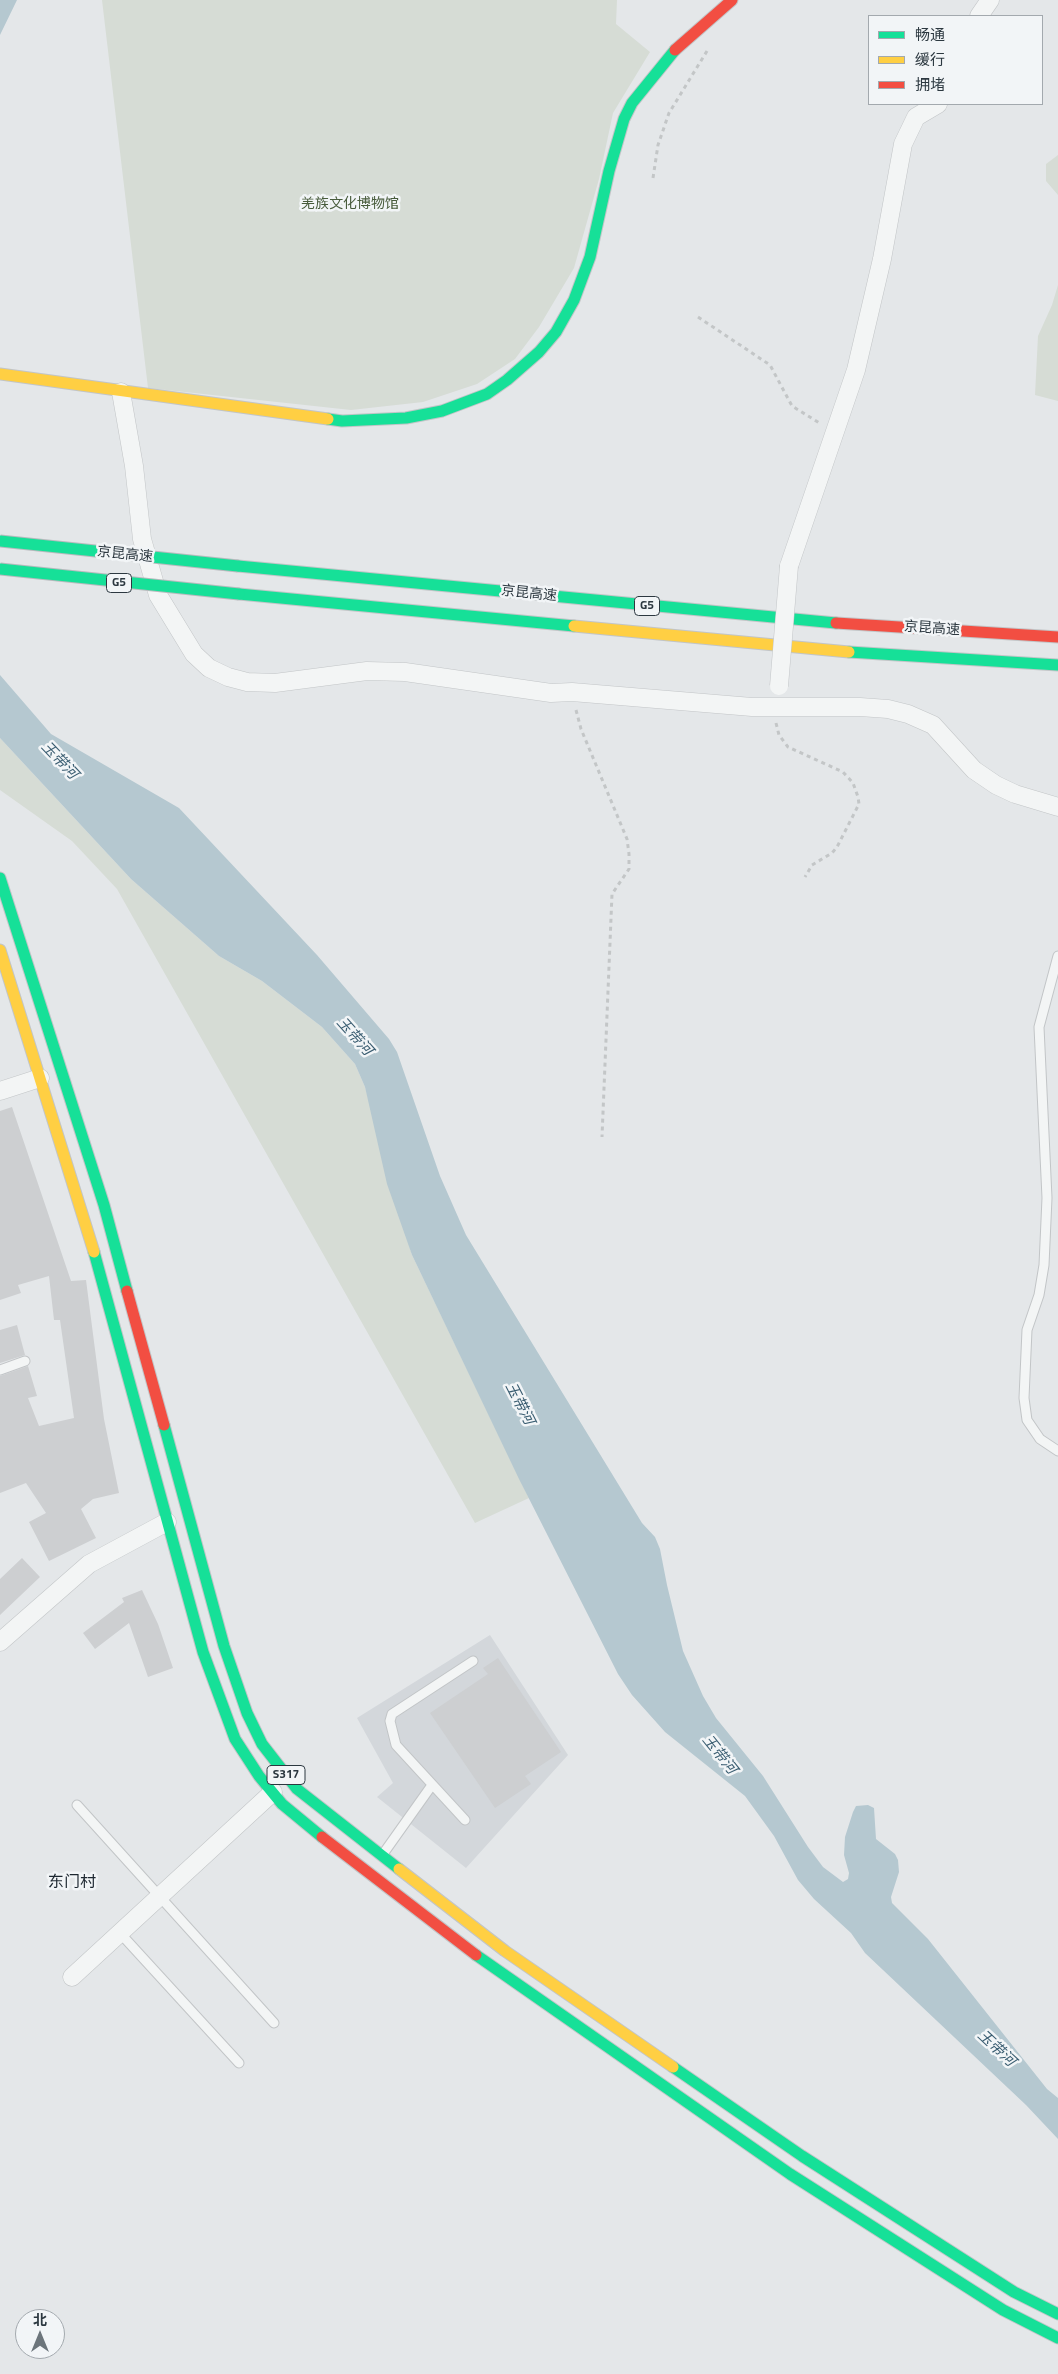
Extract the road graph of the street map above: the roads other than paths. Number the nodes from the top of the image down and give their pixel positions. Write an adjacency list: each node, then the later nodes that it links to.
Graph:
1 (732, 0): 6 (main road)
2 (990, 0): 3 (street)
3 (980, 15)
4 (936, 105): 11 (street, bridge)
5 (0, 374): 6 (main road)
6 (121, 392): 11 (street)
7 (0, 541): 9 (main road, 京昆高速 / G5, bridge)
8 (0, 569): 10 (main road, 京昆高速 / G5, bridge)
9 (1058, 637)
10 (1058, 665)
11 (776, 707): 12 (street)
12 (1058, 807)
13 (0, 878): 28 (main road, S317)
14 (0, 950): 16 (main road, S317)
15 (1058, 956): 20 (lane)
16 (40, 1078): 17 (street); 21 (main road, S317)
17 (0, 1091)
18 (25, 1361): 19 (lane)
19 (0, 1370)
20 (1058, 1451)
21 (167, 1522): 22 (street); 25 (main road, S317)
22 (0, 1642)
23 (473, 1661): 24 (lane)
24 (432, 1785): 27 (lane); 28 (lane)
25 (273, 1792): 29 (street); 35 (main road, S317)
26 (77, 1805): 29 (lane)
27 (465, 1820)
28 (381, 1857): 34 (main road, S317)
29 (160, 1897): 30 (street); 32 (lane)
30 (120, 1933): 31 (street); 33 (lane)
31 (72, 1977)
32 (274, 2023)
33 (239, 2063)
34 (1058, 2314)
35 (1058, 2338)

